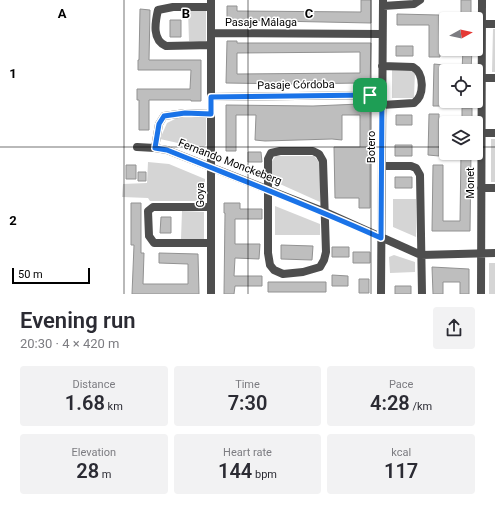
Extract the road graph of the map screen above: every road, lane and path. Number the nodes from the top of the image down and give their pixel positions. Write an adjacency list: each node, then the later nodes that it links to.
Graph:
1 (420, 0): 4 (street)
2 (482, 0): 5 (street, Monet)
3 (211, 3): 8 (street, Goya); 10 (street)
4 (383, 3): 9 (street, Botero)
5 (482, 12)
6 (483, 24): 7 (street)
7 (495, 24)
8 (211, 33): 9 (street, Pasaje Málaga); 10 (street, Goya)
9 (382, 34): 11 (street, Botero)
10 (211, 45): 15 (street, Goya)
11 (382, 66): 14 (street, Botero); 16 (street)
12 (483, 78): 13 (street)
13 (495, 78)
14 (382, 95): 15 (street, Pasaje Córdoba); 16 (street, Botero)
15 (211, 97): 17 (street, Goya)
16 (382, 105): 23 (street, Botero)
17 (211, 114): 21 (street); 24 (street, Goya)
18 (483, 133): 19 (street)
19 (495, 133)
20 (137, 148): 21 (street, Fernando Monckeberg)
21 (155, 148): 24 (street, Fernando Monckeberg)
22 (481, 160): 25 (street, Monet)
23 (382, 166): 30 (street, Botero); 33 (street)
24 (211, 167): 27 (street, Fernando Monckeberg); 28 (street, Goya)
25 (481, 188): 26 (street); 34 (street, Monet)
26 (495, 188)
27 (268, 189): 29 (street, Fernando Monckeberg); 29 (street); 29 (street)
28 (211, 207): 31 (street, Goya); 31 (street)
29 (325, 212): 30 (street, Fernando Monckeberg)
30 (381, 238): 33 (street, Fernando Monckeberg); 36 (street, Botero)
31 (211, 243): 35 (street, Goya)
32 (495, 253): 34 (street, Fernando Monckeberg)
33 (421, 254): 34 (street, Fernando Monckeberg); 37 (street)
34 (481, 254): 38 (street, Monet)
35 (211, 294)
36 (381, 294)
37 (422, 294)
38 (481, 294)

